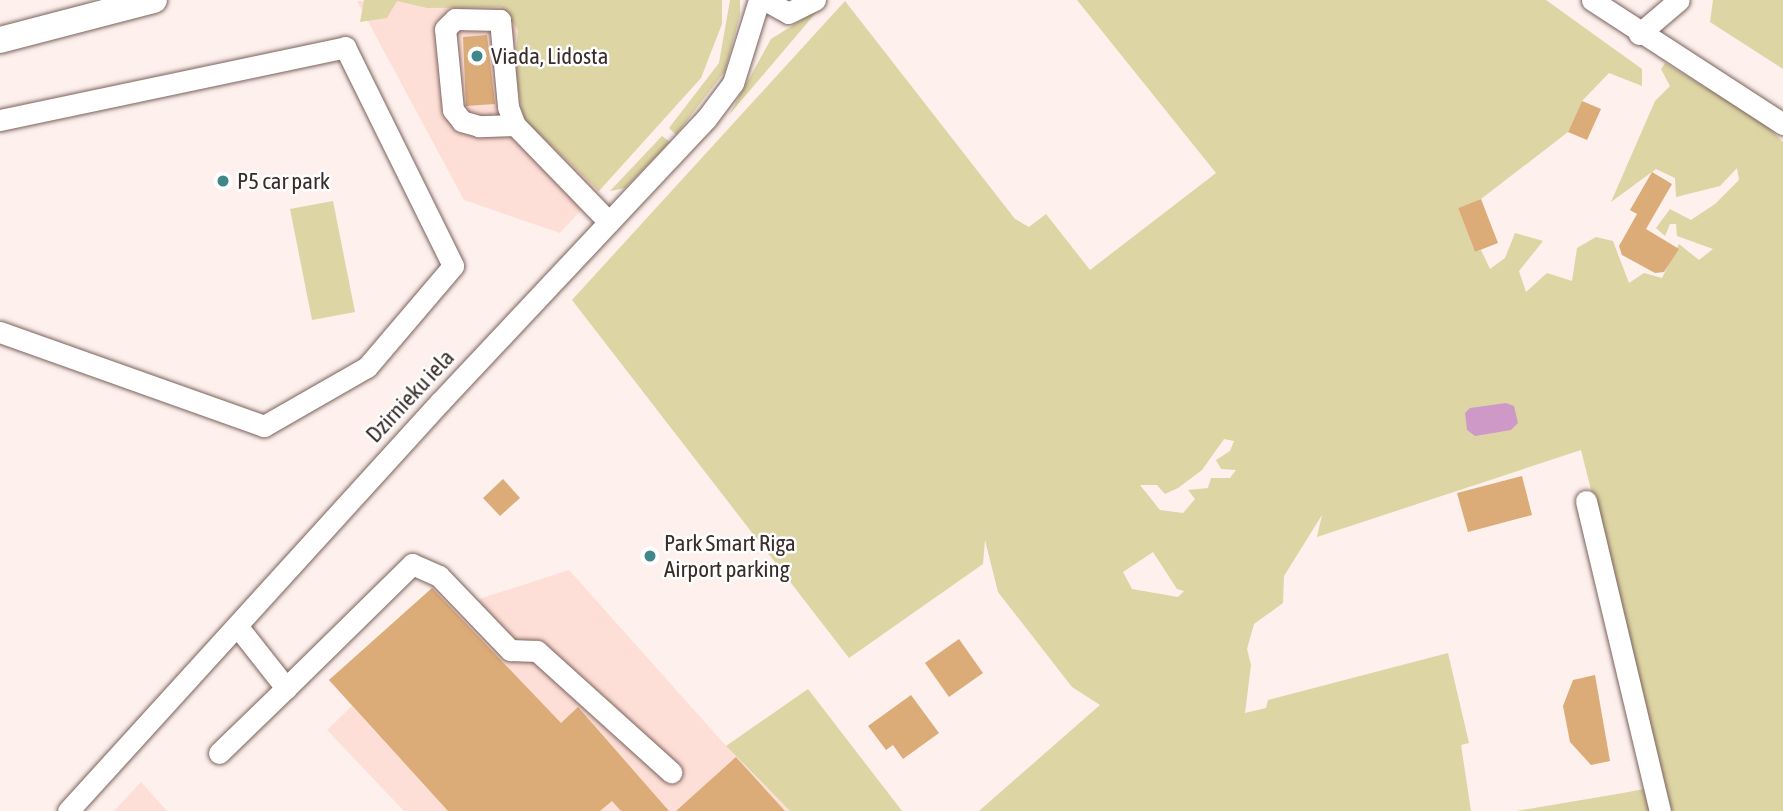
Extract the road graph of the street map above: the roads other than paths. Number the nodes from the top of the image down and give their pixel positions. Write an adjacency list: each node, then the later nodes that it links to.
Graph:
1 (93, 0): 8 (main road)
2 (154, 0): 10 (main road)
3 (759, 0): 14 (street, Dzirnieku iela)
4 (765, 0): 5 (street)
5 (815, 0)
6 (1592, 0): 9 (street)
7 (1679, 0): 9 (street)
8 (0, 25)
9 (1639, 34): 12 (street)
10 (0, 40)
11 (0, 120): 15 (street)
12 (1783, 124)
13 (515, 125): 13 (street); 14 (street)
14 (609, 222): 17 (street, Dzirnieku iela)
15 (0, 332)
16 (1586, 501): 22 (street)
17 (239, 627): 18 (street); 21 (street, Dzirnieku iela)
18 (286, 688): 19 (street); 20 (street)
19 (219, 753)
20 (671, 772)
21 (68, 811)
22 (1660, 811)

